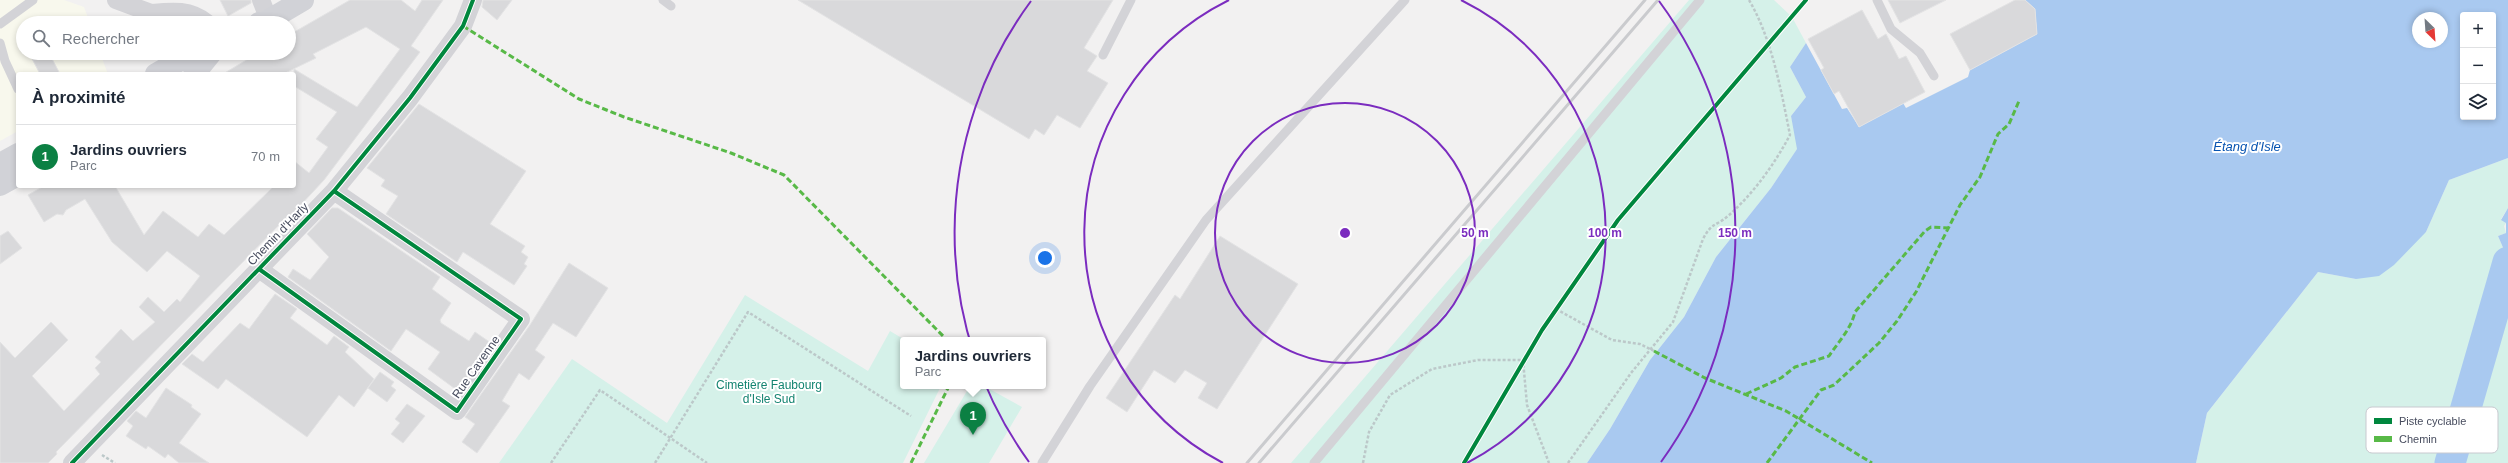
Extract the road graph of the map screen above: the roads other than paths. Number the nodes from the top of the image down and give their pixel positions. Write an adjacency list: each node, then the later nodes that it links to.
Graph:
1 (32, 0): 14 (lane)
2 (116, 0): 10 (street)
3 (261, 0): 12 (street)
4 (304, 0): 13 (main road)
5 (473, 0): 27 (street, Chemin d'Harly)
6 (1131, 0): 16 (lane)
7 (1405, 0): 30 (lane)
8 (1700, 0): 31 (lane)
9 (1877, 0): 21 (lane)
10 (156, 12): 11 (street)
11 (196, 16)
12 (263, 16)
13 (275, 16)
14 (0, 24)
15 (0, 43): 22 (lane)
16 (1103, 55)
17 (180, 60): 19 (main road)
18 (205, 60): 20 (main road)
19 (160, 72)
20 (196, 72)
21 (1934, 76)
22 (16, 85)
23 (16, 155): 24 (main road)
24 (0, 164)
25 (16, 176): 26 (main road)
26 (0, 185)
27 (334, 191): 28 (street, Chemin d'Harly); 28 (street, Rue Cavenne)
28 (259, 269): 29 (street, Chemin d'Harly)
29 (72, 463)
30 (1042, 463)
31 (1314, 463)

